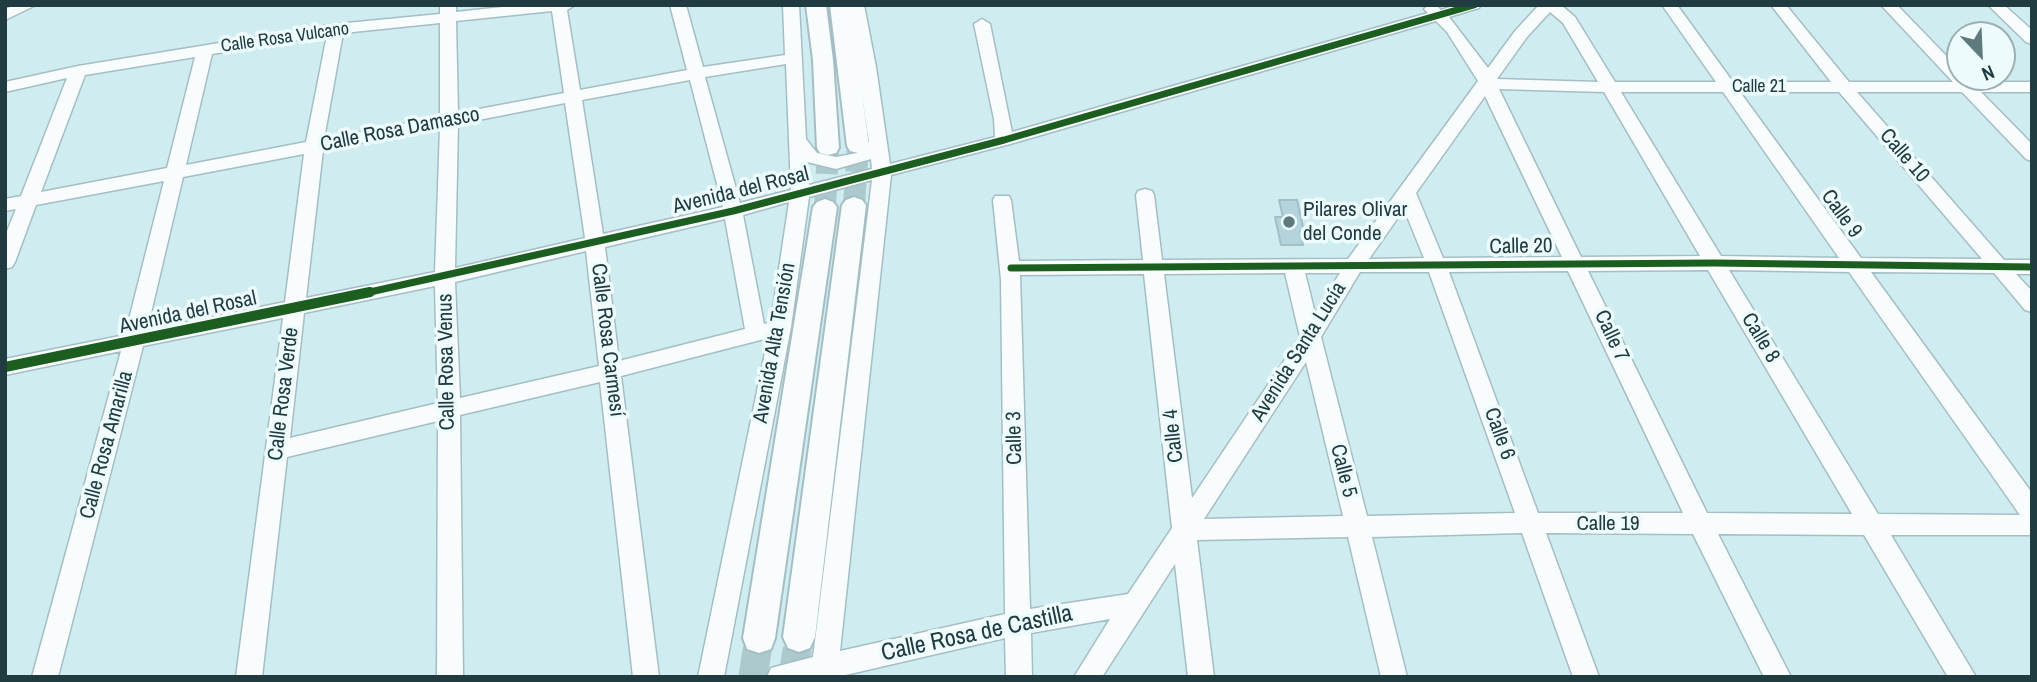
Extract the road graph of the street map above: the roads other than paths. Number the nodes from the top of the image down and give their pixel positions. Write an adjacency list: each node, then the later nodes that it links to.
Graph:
1 (29, 5): 16 (street)
2 (678, 5): 24 (street)
3 (792, 5): 21 (street, Avenida Alta Tensión)
4 (816, 5): 38 (main road)
5 (840, 5): 36 (main road)
6 (856, 5): 36 (street)
7 (1474, 5): 15 (street, Avenida del Rosal)
8 (1549, 5): 25 (street, Avenida Santa Lucía); 27 (street, Calle 8)
9 (1669, 5): 28 (street, Calle 9)
10 (1779, 5): 29 (street, Calle 10)
11 (1888, 5): 22 (street)
12 (1995, 5): 19 (street)
13 (562, 6): 14 (street, Calle Rosa Vulcano); 32 (street, Calle Rosa Carmesí)
14 (448, 11): 18 (street, Calle Rosa Vulcano); 33 (street, Calle Rosa Venus)
15 (1434, 11): 25 (street, Calle 7); 34 (street, Avenida del Rosal)
16 (5, 15)
17 (982, 24): 34 (street)
18 (336, 29): 20 (street, Calle Rosa Vulcano); 37 (street, Calle Rosa Verde)
19 (2032, 39)
20 (205, 50): 23 (street, Calle Rosa Vulcano); 40 (street, Calle Rosa Amarilla)
21 (795, 58): 24 (street, Calle Rosa Damasco); 35 (street, Avenida Alta Tensión)
22 (1946, 66)
23 (78, 71): 26 (street, Calle Rosa Vulcano); 45 (street)
24 (698, 73): 32 (street, Calle Rosa Damasco); 50 (street)
25 (1487, 84): 27 (street, Calle 21); 42 (street, Avenida Santa Lucía); 55 (street, Calle 7)
26 (5, 87)
27 (1608, 87): 28 (street, Calle 21); 53 (street, Calle 8)
28 (1728, 87): 29 (street, Calle 21); 57 (street, Calle 9)
29 (1844, 87): 30 (street, Calle 21); 60 (street, Calle 10)
30 (1946, 87)
31 (1970, 91): 39 (street)
32 (574, 96): 33 (street, Calle Rosa Damasco); 51 (street, Calle Rosa Carmesí)
33 (449, 121): 37 (street, Calle Rosa Damasco); 63 (street, Calle Rosa Venus)
34 (1004, 140): 41 (street, Avenida del Rosal)
35 (799, 142): 36 (street); 43 (street, Avenida Alta Tensión)
36 (868, 145): 41 (street)
37 (314, 147): 40 (street, Calle Rosa Damasco); 65 (street, Calle Rosa Verde)
38 (828, 148)
39 (2032, 155)
40 (175, 172): 45 (street, Calle Rosa Damasco); 69 (street, Calle Rosa Amarilla)
41 (882, 173): 43 (street, Avenida del Rosal); 85 (street)
42 (1407, 193): 54 (street, Avenida Santa Lucía); 59 (street, Calle 6)
43 (800, 194): 50 (street, Avenida del Rosal); 66 (street, Avenida Alta Tensión)
44 (1145, 195): 58 (street, Calle 4)
45 (29, 200): 47 (street, Calle Rosa Damasco); 52 (street)
46 (1002, 200): 62 (street, Calle 3)
47 (5, 205)
48 (854, 205): 83 (main road)
49 (825, 207): 84 (main road, Avenida Alta Tensión)
50 (733, 211): 51 (street, Avenida del Rosal); 67 (street)
51 (594, 244): 63 (street, Avenida del Rosal); 71 (street, Calle Rosa Carmesí)
52 (5, 262)
53 (1714, 263): 55 (street, Calle 20); 57 (street, Calle 20); 77 (street, Calle 8)
54 (1354, 264): 56 (street, Calle 20); 59 (street, Calle 20); 68 (street, Avenida Santa Lucía)
55 (1577, 264): 59 (street, Calle 20); 76 (street, Calle 7)
56 (1293, 265): 58 (street, Calle 20); 68 (street, Calle 5)
57 (1856, 265): 60 (street, Calle 20); 74 (street, Calle 9)
58 (1155, 266): 62 (street, Calle 20); 80 (street, Calle 4)
59 (1437, 266): 75 (street, Calle 6)
60 (2000, 267): 61 (street, Calle 20); 64 (street, Calle 10)
61 (2032, 267)
62 (1011, 268): 82 (street, Calle 3)
63 (445, 277): 65 (street, Avenida del Rosal); 72 (street, Calle Rosa Venus)
64 (2032, 305)
65 (294, 309): 69 (street, Avenida del Rosal); 73 (street, Calle Rosa Verde)
66 (781, 327): 67 (street); 90 (street, Avenida Alta Tensión)
67 (756, 334): 71 (street)
68 (1309, 340): 79 (street, Calle 5); 80 (street, Avenida Santa Lucía)
69 (134, 342): 70 (street, Avenida del Rosal); 86 (street, Calle Rosa Amarilla)
70 (5, 367)
71 (611, 371): 72 (street); 89 (street, Calle Rosa Carmesí)
72 (449, 410): 73 (street); 88 (street, Calle Rosa Venus)
73 (276, 450): 87 (street, Calle Rosa Verde)
74 (2032, 512)
75 (1532, 523): 76 (street, Calle 19); 79 (street, Calle 19); 96 (street, Calle 6)
76 (1701, 525): 77 (street, Calle 19); 97 (street, Calle 7)
77 (1872, 525): 78 (street, Calle 19); 98 (street, Calle 8)
78 (2032, 525)
79 (1357, 526): 80 (street, Calle 19); 95 (street, Calle 5)
80 (1184, 530): 81 (street, Avenida Santa Lucía); 94 (street, Calle 4)
81 (1134, 604): 82 (street, Calle Rosa de Castilla); 93 (street, Avenida Santa Lucía)
82 (1018, 623): 85 (street, Calle Rosa de Castilla); 92 (street, Calle 3)
83 (799, 637)
84 (759, 639)
85 (825, 672): 91 (street, Calle Rosa de Castilla)
86 (45, 677)
87 (249, 677)
88 (450, 677)
89 (646, 677)
90 (711, 677)
91 (780, 677)
92 (1018, 677)
93 (1087, 677)
94 (1201, 677)
95 (1394, 677)
96 (1586, 677)
97 (1778, 677)
98 (1963, 677)

